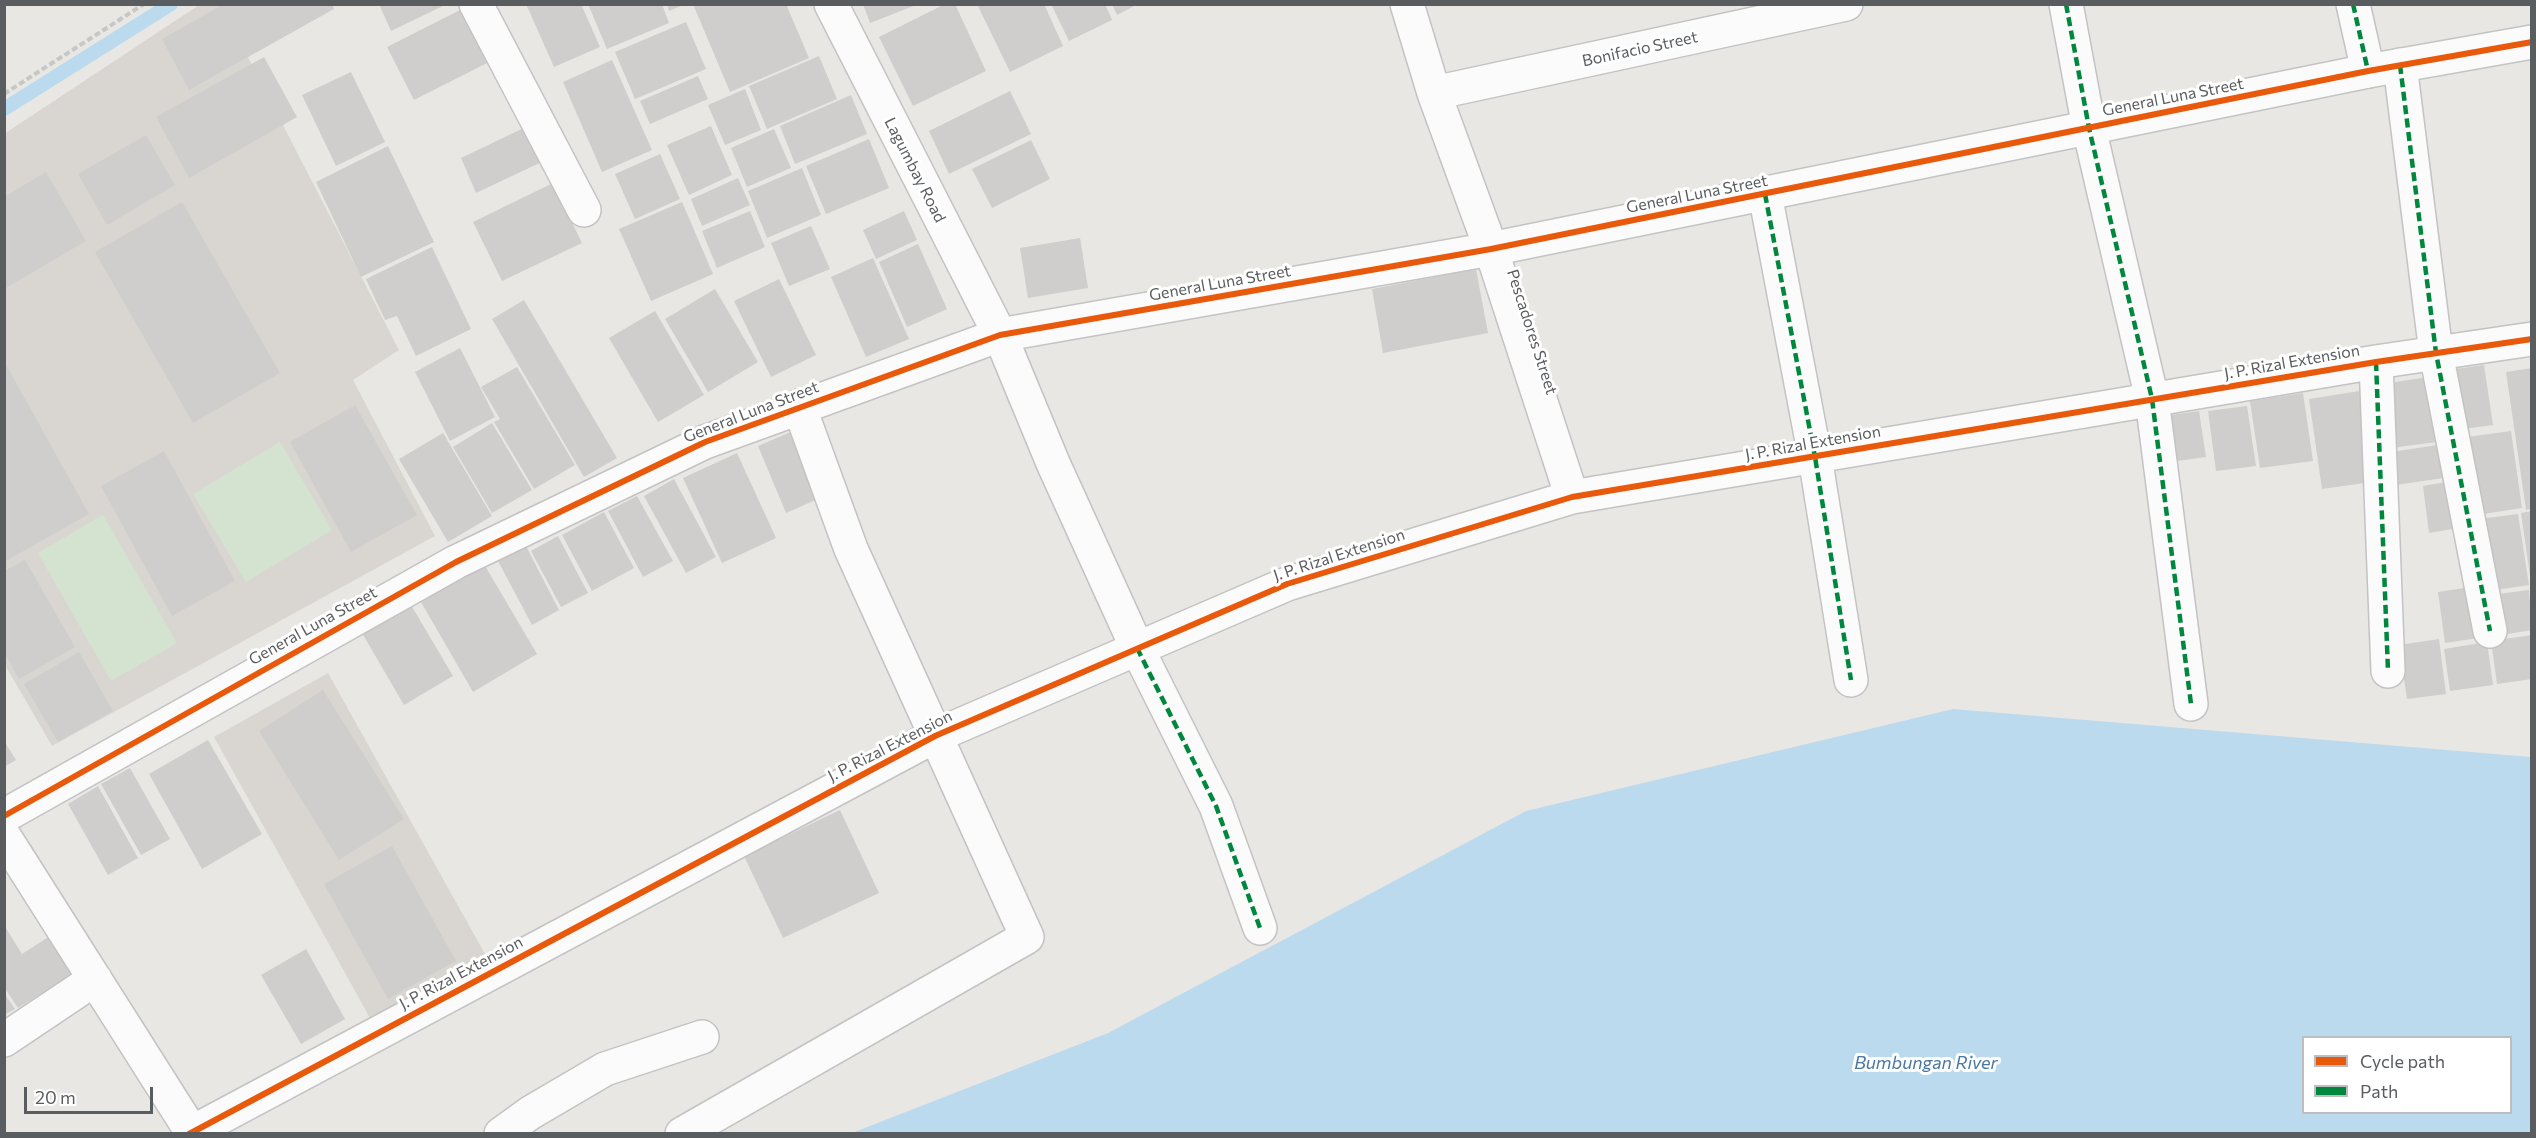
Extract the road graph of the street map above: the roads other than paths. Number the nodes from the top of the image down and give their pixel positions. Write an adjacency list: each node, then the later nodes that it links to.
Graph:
1 (476, 4): 13 (street)
2 (831, 4): 15 (street, Lagumbay Road)
3 (1407, 4): 10 (street, Pescadores Street)
4 (1846, 4): 10 (street, Bonifacio Street)
5 (2066, 4): 11 (street)
6 (2353, 4): 9 (street)
7 (2532, 42): 8 (street, General Luna Street)
8 (2400, 65): 9 (street, General Luna Street); 17 (street)
9 (2368, 72): 11 (street, General Luna Street)
10 (1434, 93): 14 (street, Pescadores Street)
11 (2089, 128): 12 (street, General Luna Street); 19 (street)
12 (1765, 194): 14 (street, General Luna Street); 21 (street)
13 (584, 210)
14 (1491, 249): 15 (street, General Luna Street); 22 (street, Pescadores Street)
15 (1000, 335): 20 (street, General Luna Street); 24 (street, Lagumbay Road)
16 (2532, 339): 17 (street, J. P. Rizal Extension)
17 (2436, 353): 18 (street, J. P. Rizal Extension); 23 (street)
18 (2376, 362): 19 (street, J. P. Rizal Extension); 25 (street)
19 (2152, 399): 21 (street, J. P. Rizal Extension); 27 (street)
20 (799, 406): 28 (street); 29 (street, General Luna Street)
21 (1815, 457): 22 (street, J. P. Rizal Extension); 26 (street)
22 (1572, 497): 24 (street, J. P. Rizal Extension)
23 (2490, 631)
24 (1137, 648): 28 (street, J. P. Rizal Extension); 31 (street, Lagumbay Road)
25 (2388, 671)
26 (1851, 680)
27 (2191, 704)
28 (935, 736): 35 (street, J. P. Rizal Extension); 37 (street)
29 (4, 816)
30 (4, 836): 32 (street)
31 (1260, 927)
32 (95, 979): 34 (street); 35 (street)
33 (702, 1037): 36 (street)
34 (4, 1040)
35 (191, 1133)
36 (501, 1134)
37 (682, 1134)

